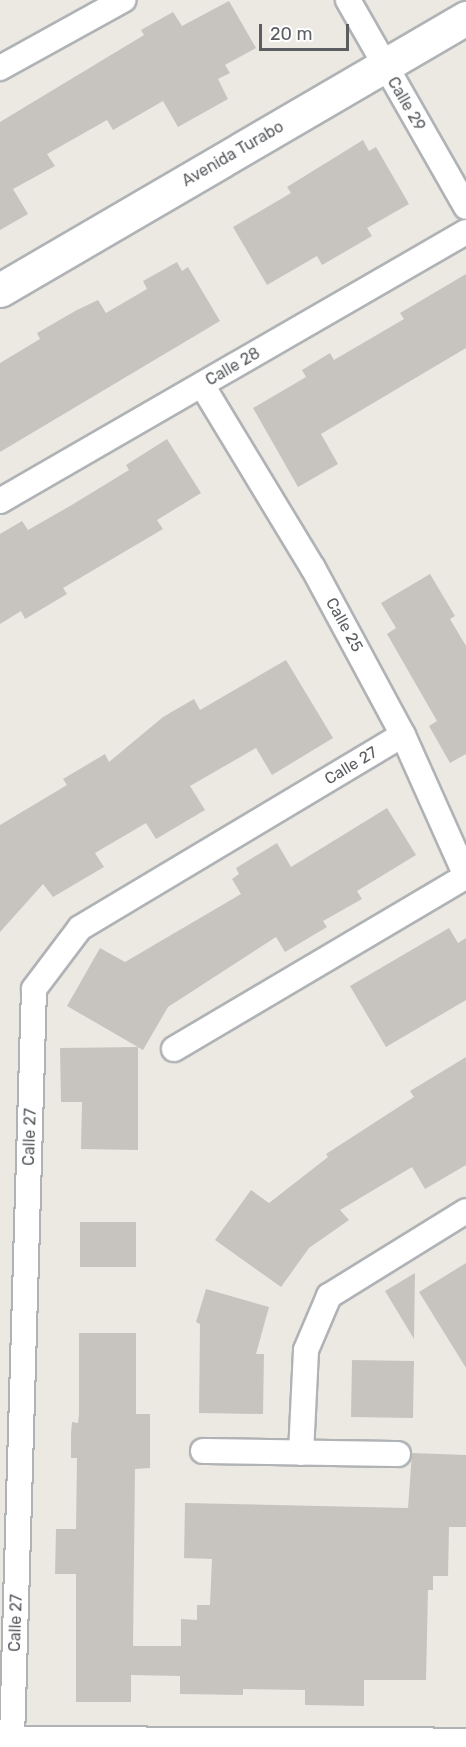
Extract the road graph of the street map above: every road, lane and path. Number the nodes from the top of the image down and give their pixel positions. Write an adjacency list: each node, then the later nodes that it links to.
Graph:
1 (123, 0): 5 (street)
2 (348, 0): 4 (street, Calle 29)
3 (466, 18): 4 (street, Avenida Turabo)
4 (384, 66): 6 (street, Calle 29); 8 (street, Avenida Turabo)
5 (0, 68)
6 (466, 207)
7 (466, 232): 9 (street, Calle 28)
8 (0, 290)
9 (202, 385): 10 (street, Calle 28); 11 (street, Calle 25)
10 (0, 501)
11 (403, 735): 12 (street, Calle 25); 18 (street, Calle 27)
12 (466, 876): 13 (street)
13 (174, 1049)
14 (466, 1211): 16 (street)
15 (203, 1451): 16 (street)
16 (301, 1452): 17 (street)
17 (398, 1454)
18 (6, 1738): 19 (street)
19 (466, 1741)

